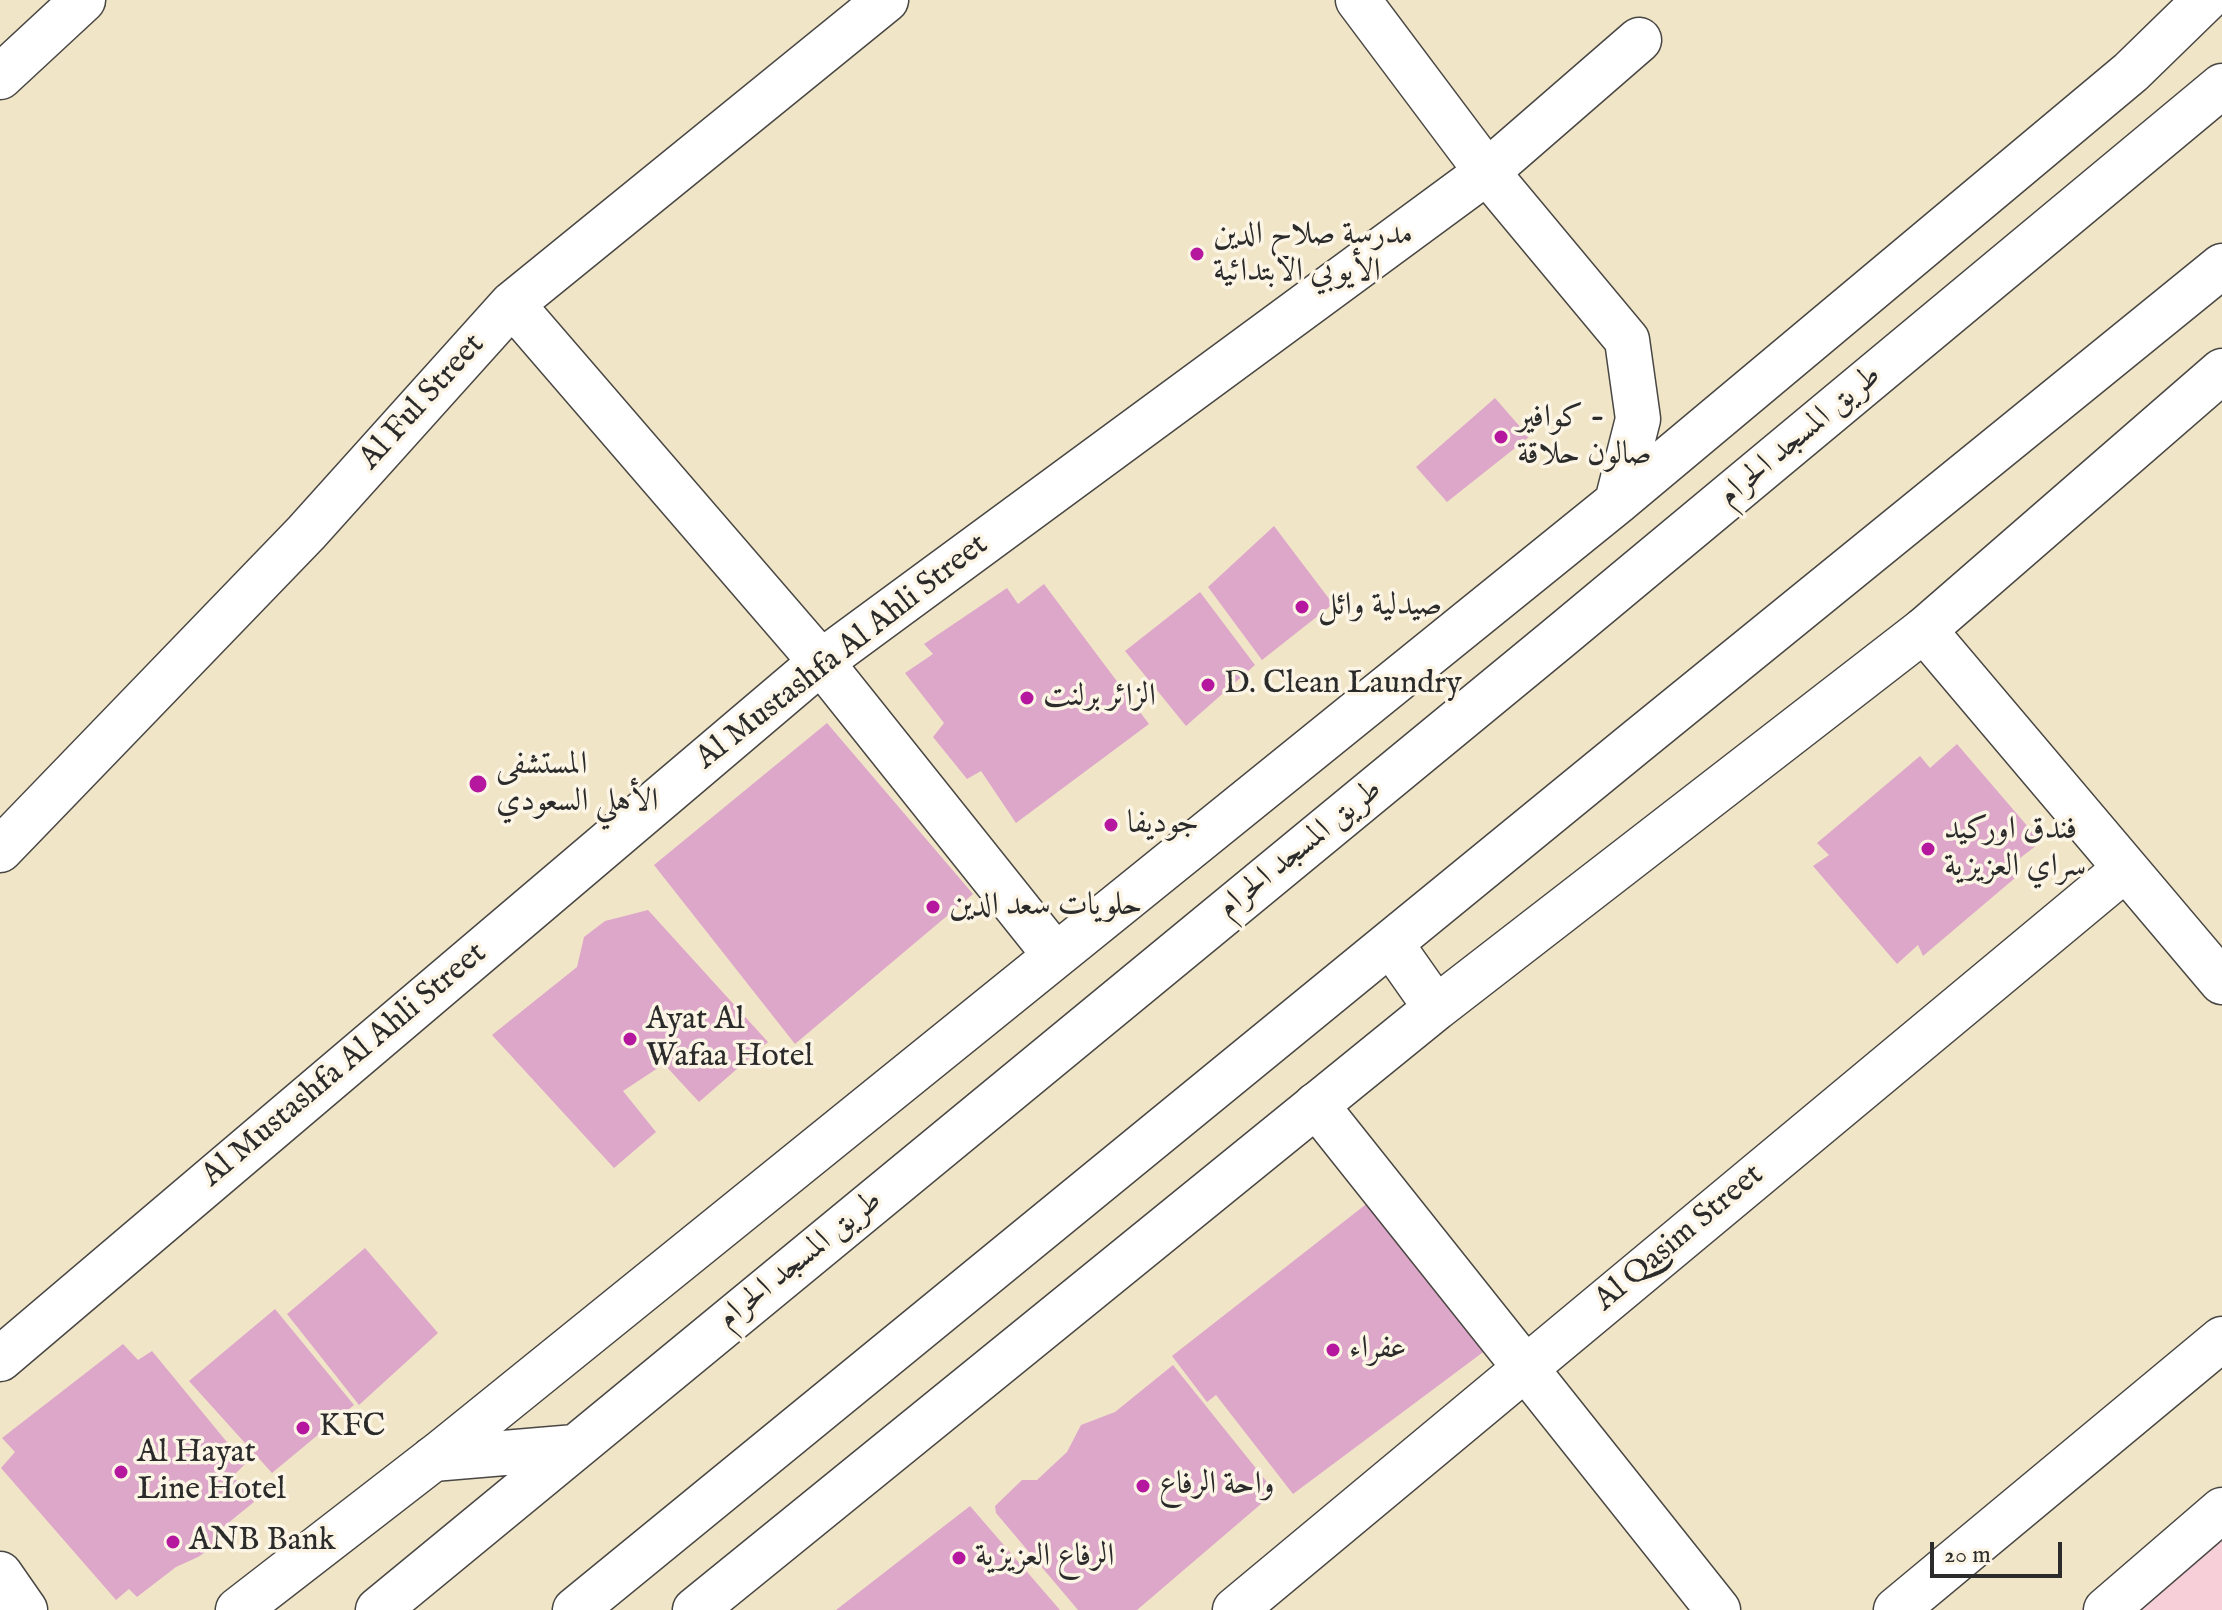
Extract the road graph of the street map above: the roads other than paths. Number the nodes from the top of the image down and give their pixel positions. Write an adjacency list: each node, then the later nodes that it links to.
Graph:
1 (83, 0): 6 (street)
2 (886, 0): 10 (street, Al Ful Street)
3 (1358, 0): 8 (street)
4 (2205, 0): 12 (street)
5 (1639, 40): 8 (street, Al Mustashfa Al Ahli Street)
6 (0, 77)
7 (2222, 86): 25 (street, طريق المسجد الحرام)
8 (1487, 172): 12 (street); 14 (street, Al Mustashfa Al Ahli Street)
9 (2222, 266): 17 (street)
10 (512, 304): 14 (street); 15 (street, Al Ful Street)
11 (2222, 371): 13 (street)
12 (1617, 502): 18 (street)
13 (1924, 630): 16 (street); 20 (street)
14 (821, 662): 18 (street); 23 (street, Al Mustashfa Al Ahli Street)
15 (0, 850)
16 (2125, 869): 19 (street); 24 (street, Al Qasim Street)
17 (1391, 944): 20 (street); 32 (street)
18 (1055, 955): 26 (street)
19 (2222, 982)
20 (1436, 1008): 21 (street)
21 (1316, 1105): 24 (street); 33 (street)
22 (2222, 1339): 36 (street)
23 (0, 1359)
24 (1525, 1369): 34 (street, Al Qasim Street); 35 (street)
25 (575, 1447): 26 (street); 31 (street, طريق المسجد الحرام)
26 (433, 1459): 30 (street)
27 (2222, 1510): 37 (street)
28 (0, 1574): 29 (street)
29 (25, 1610)
30 (238, 1610)
31 (378, 1610)
32 (575, 1610)
33 (695, 1610)
34 (1235, 1610)
35 (1718, 1610)
36 (1896, 1610)
37 (2106, 1610)

